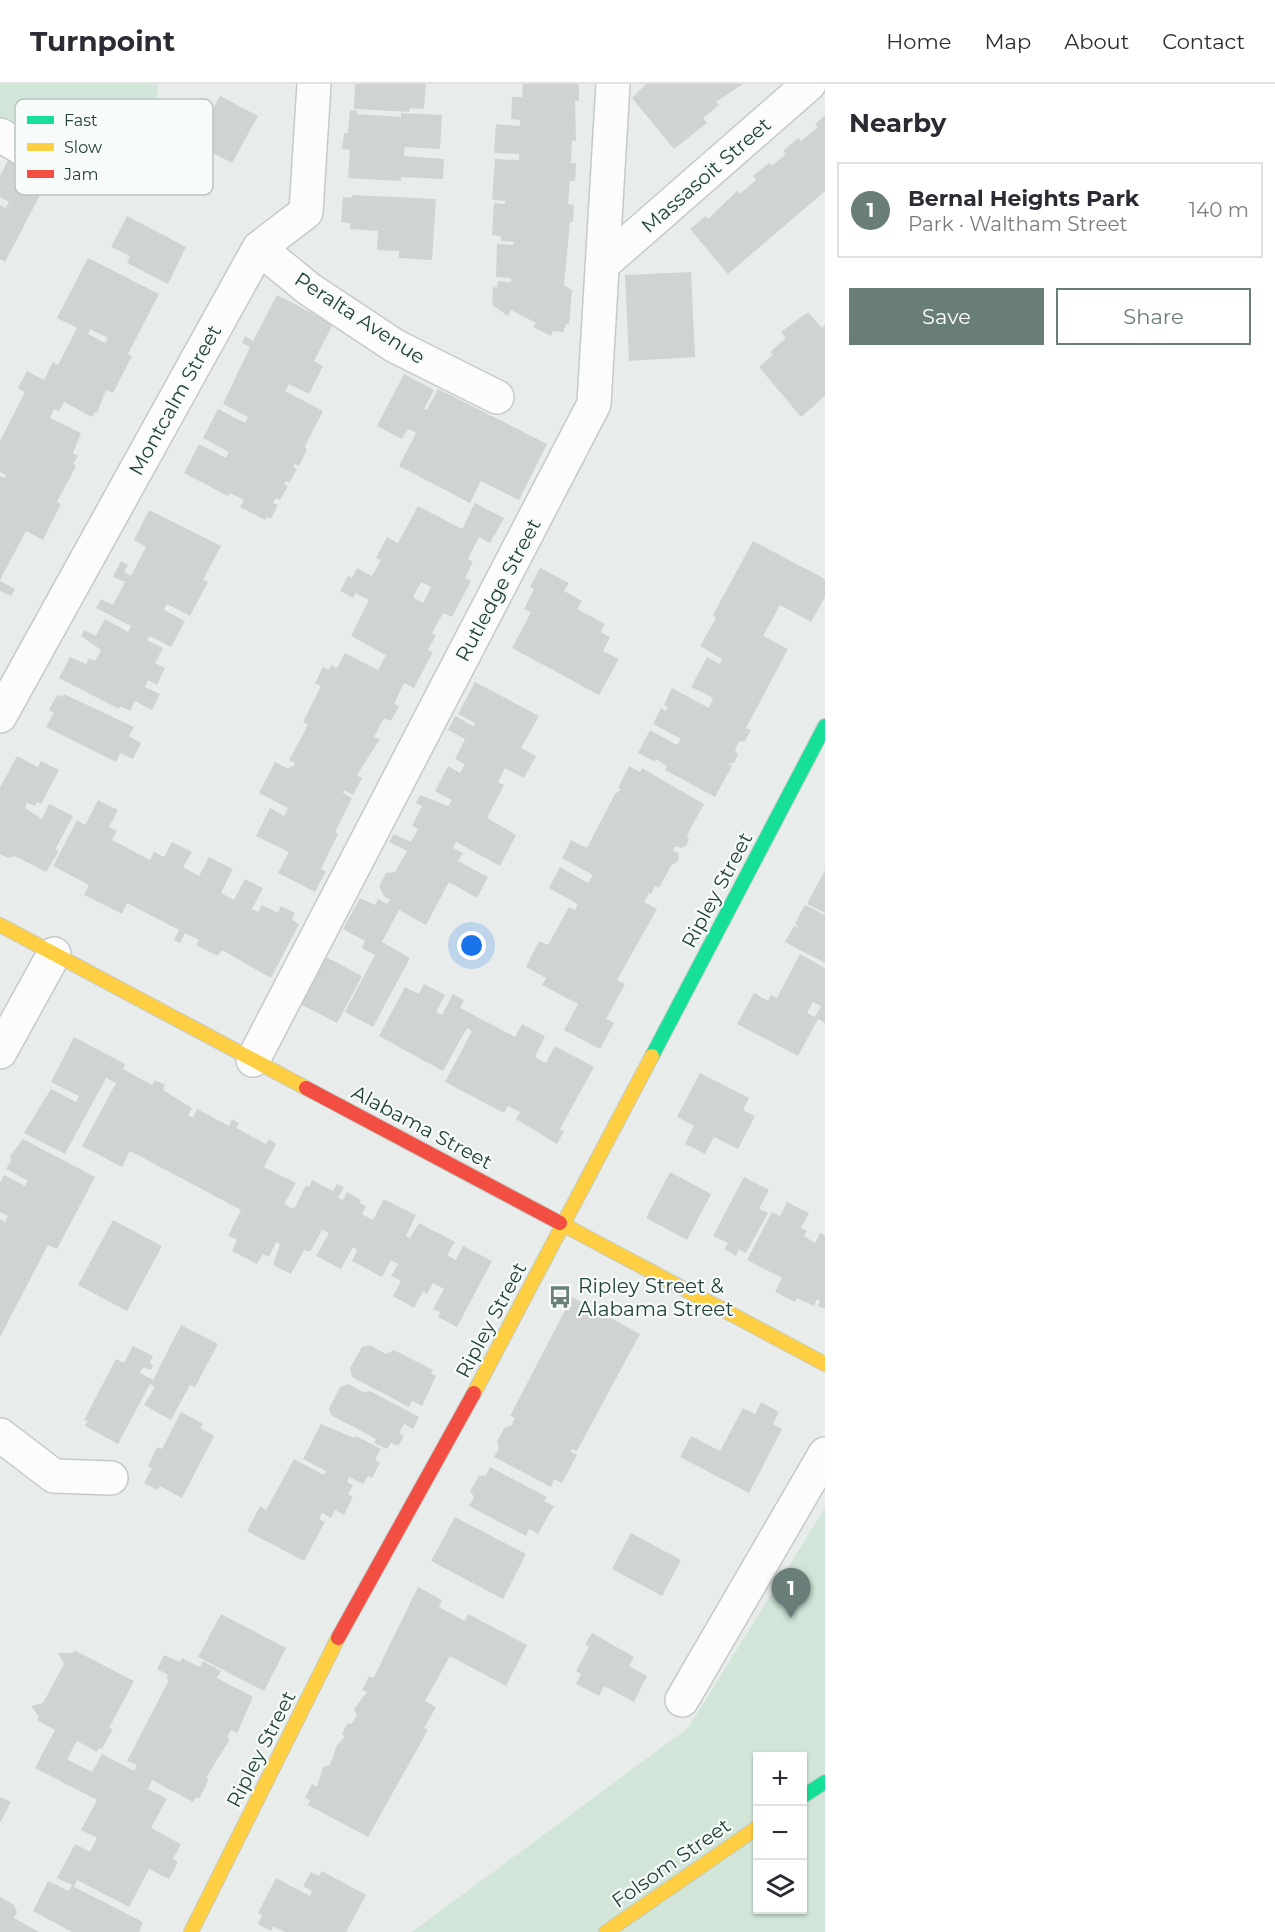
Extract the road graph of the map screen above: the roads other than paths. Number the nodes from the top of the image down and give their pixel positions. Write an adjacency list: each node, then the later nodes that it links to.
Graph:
1 (314, 84): 6 (street, Montcalm Street)
2 (613, 84): 7 (street, Rutledge Street)
3 (809, 84): 7 (street, Massasoit Street)
4 (0, 135): 5 (street)
5 (15, 144)
6 (259, 248): 8 (street, Peralta Avenue); 9 (street, Montcalm Street)
7 (602, 265): 14 (street, Rutledge Street)
8 (497, 397)
9 (0, 716)
10 (825, 726): 15 (street, Ripley Street)
11 (0, 925): 12 (street, Alabama Street)
12 (54, 954): 13 (street); 14 (street, Alabama Street)
13 (0, 1052)
14 (253, 1060): 15 (street, Alabama Street)
15 (563, 1225): 16 (street, Alabama Street); 24 (street, Ripley Street)
16 (825, 1364)
17 (0, 1435): 19 (street)
18 (825, 1454): 20 (street)
19 (111, 1478)
20 (682, 1700)
21 (825, 1782): 22 (street)
22 (807, 1794)
23 (753, 1830): 25 (street, Folsom Street)
24 (191, 1932)
25 (606, 1932)

